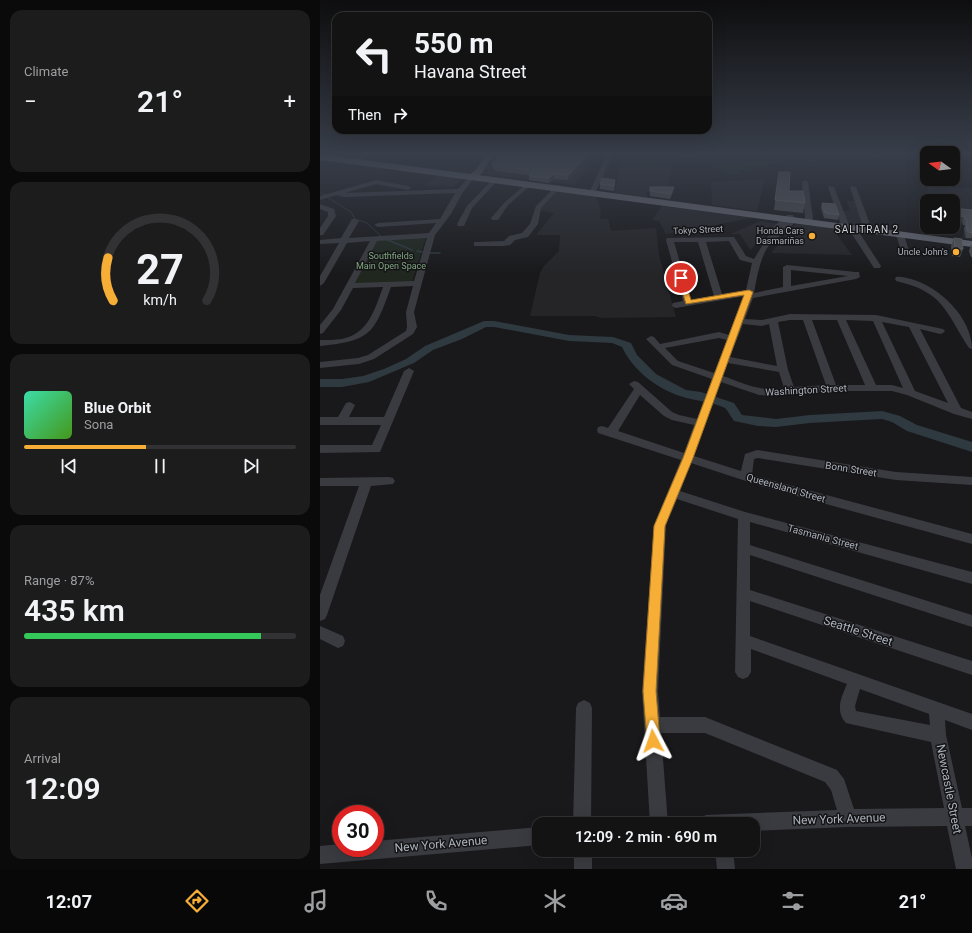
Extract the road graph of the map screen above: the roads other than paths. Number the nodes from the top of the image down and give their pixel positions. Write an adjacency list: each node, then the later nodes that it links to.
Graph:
1 (331, 195): 12 (street)
2 (342, 195): 3 (street)
3 (356, 195)
4 (458, 195): 17 (street)
5 (481, 195): 19 (street)
6 (516, 195): 14 (street)
7 (551, 195): 31 (street)
8 (612, 195): 15 (highway)
9 (806, 195): 18 (street)
10 (834, 195): 21 (street)
11 (856, 195): 22 (street)
12 (320, 198)
13 (320, 206): 23 (street)
14 (495, 218)
15 (790, 219): 18 (highway); 33 (street)
16 (355, 221): 28 (street)
17 (441, 221): 20 (street); 25 (street)
18 (808, 221): 21 (highway)
19 (461, 224)
20 (378, 225)
21 (848, 226): 22 (highway); 24 (highway); 34 (street)
22 (867, 228): 30 (highway)
23 (321, 231)
24 (900, 234): 30 (highway); 32 (street)
25 (431, 235): 26 (street); 37 (street)
26 (375, 238): 28 (street); 39 (street)
27 (701, 239): 33 (street, Tokyo Street); 42 (street); 43 (street, Tokyo Street)
28 (345, 240): 29 (street); 36 (street)
29 (320, 242)
30 (972, 243)
31 (477, 244)
32 (900, 253)
33 (756, 262): 41 (street)
34 (878, 266)
35 (898, 279): 55 (street)
36 (320, 283)
37 (417, 283): 38 (street); 57 (street)
38 (388, 284): 39 (street); 54 (street)
39 (351, 286): 51 (street)
40 (787, 290): 40 (street); 41 (street)
41 (749, 294): 42 (street); 49 (street)
42 (719, 298): 43 (street)
43 (688, 303): 44 (street)
44 (676, 305)
45 (806, 317): 46 (street); 48 (street); 61 (street)
46 (840, 318): 47 (street); 62 (street)
47 (876, 318): 50 (street); 64 (street)
48 (773, 321): 49 (street); 58 (street)
49 (739, 322): 53 (street)
50 (913, 325): 52 (street); 66 (street)
51 (320, 331)
52 (940, 332)
53 (732, 339): 56 (street); 60 (street, Washington Street)
54 (320, 343)
55 (972, 346)
56 (724, 359): 58 (street); 60 (street)
57 (320, 365)
58 (784, 370): 63 (street)
59 (409, 371): 70 (street)
60 (715, 382): 63 (street, Washington Street); 71 (street)
61 (832, 388): 62 (street, Washington Street); 63 (street, Washington Street)
62 (872, 388): 64 (street, Washington Street)
63 (790, 390)
64 (910, 393): 66 (street, Washington Street)
65 (350, 405): 69 (street)
66 (958, 412): 67 (street, Washington Street)
67 (972, 416)
68 (320, 421): 69 (street)
69 (342, 421): 70 (street)
70 (388, 421): 72 (street)
71 (701, 423): 73 (street); 73 (street, Queensland Street)
72 (320, 449)
73 (688, 458): 74 (street, Queensland Street); 79 (street)
74 (746, 476): 76 (street, Bonn Street); 81 (street, Queensland Street)
75 (367, 481): 77 (street); 78 (street); 85 (street)
76 (972, 481)
77 (388, 482)
78 (321, 484)
79 (674, 494): 80 (street, Tasmania Street); 96 (street)
80 (744, 516): 82 (street); 83 (street, Tasmania Street)
81 (972, 539)
82 (744, 548): 84 (street); 86 (street)
83 (972, 578)
84 (743, 593): 88 (street); 90 (street, Seattle Street)
85 (320, 615)
86 (972, 621)
87 (320, 632): 89 (street)
88 (743, 640): 91 (street); 92 (street)
89 (338, 641)
90 (972, 668)
91 (743, 672)
92 (856, 681): 94 (street); 97 (street)
93 (584, 708): 99 (street)
94 (937, 709): 95 (street); 97 (street, Newcastle Street)
95 (972, 722)
96 (652, 725): 100 (street); 102 (street)
97 (938, 735): 98 (street, Newcastle Street)
98 (954, 816): 101 (street, New York Avenue); 102 (street, New York Avenue); 110 (street, Newcastle Street)
99 (582, 817)
100 (659, 817)
101 (972, 817)
102 (848, 818): 103 (street, New York Avenue)
103 (760, 822)
104 (532, 837): 105 (street, New York Avenue)
105 (320, 855)
106 (582, 857): 108 (street)
107 (725, 857): 109 (street)
108 (583, 869)
109 (726, 869)
110 (965, 869)

